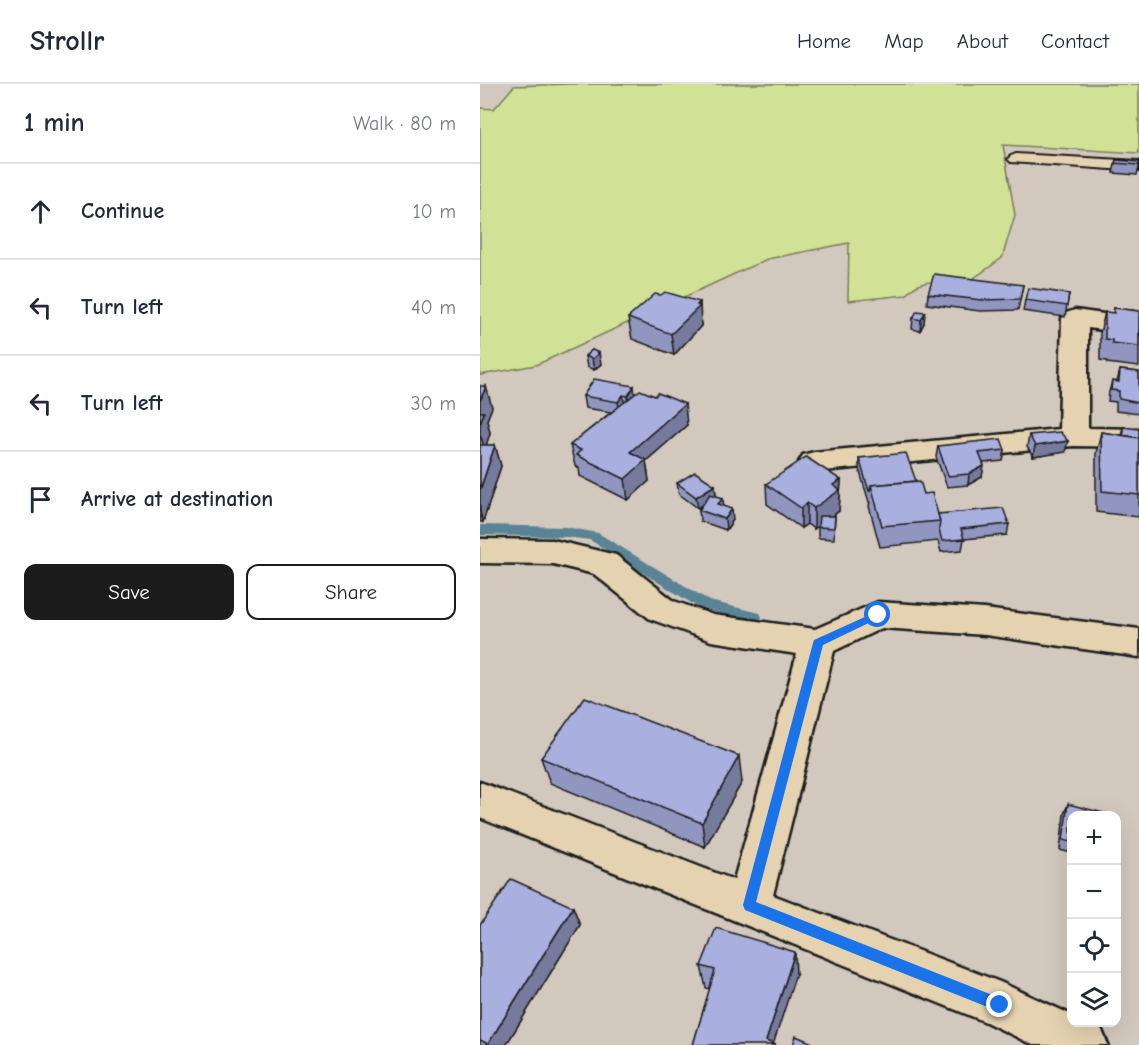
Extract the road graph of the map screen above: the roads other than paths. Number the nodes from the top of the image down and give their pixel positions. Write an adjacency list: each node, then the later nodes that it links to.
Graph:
1 (1016, 159): 2 (lane)
2 (1139, 166)
3 (1139, 327): 4 (street)
4 (1073, 436): 5 (street); 6 (street)
5 (1139, 438)
6 (814, 462)
7 (480, 551): 8 (street)
8 (818, 643): 9 (street); 11 (street)
9 (1139, 643)
10 (480, 800): 11 (street)
11 (749, 905): 12 (street)
12 (1084, 1045)

